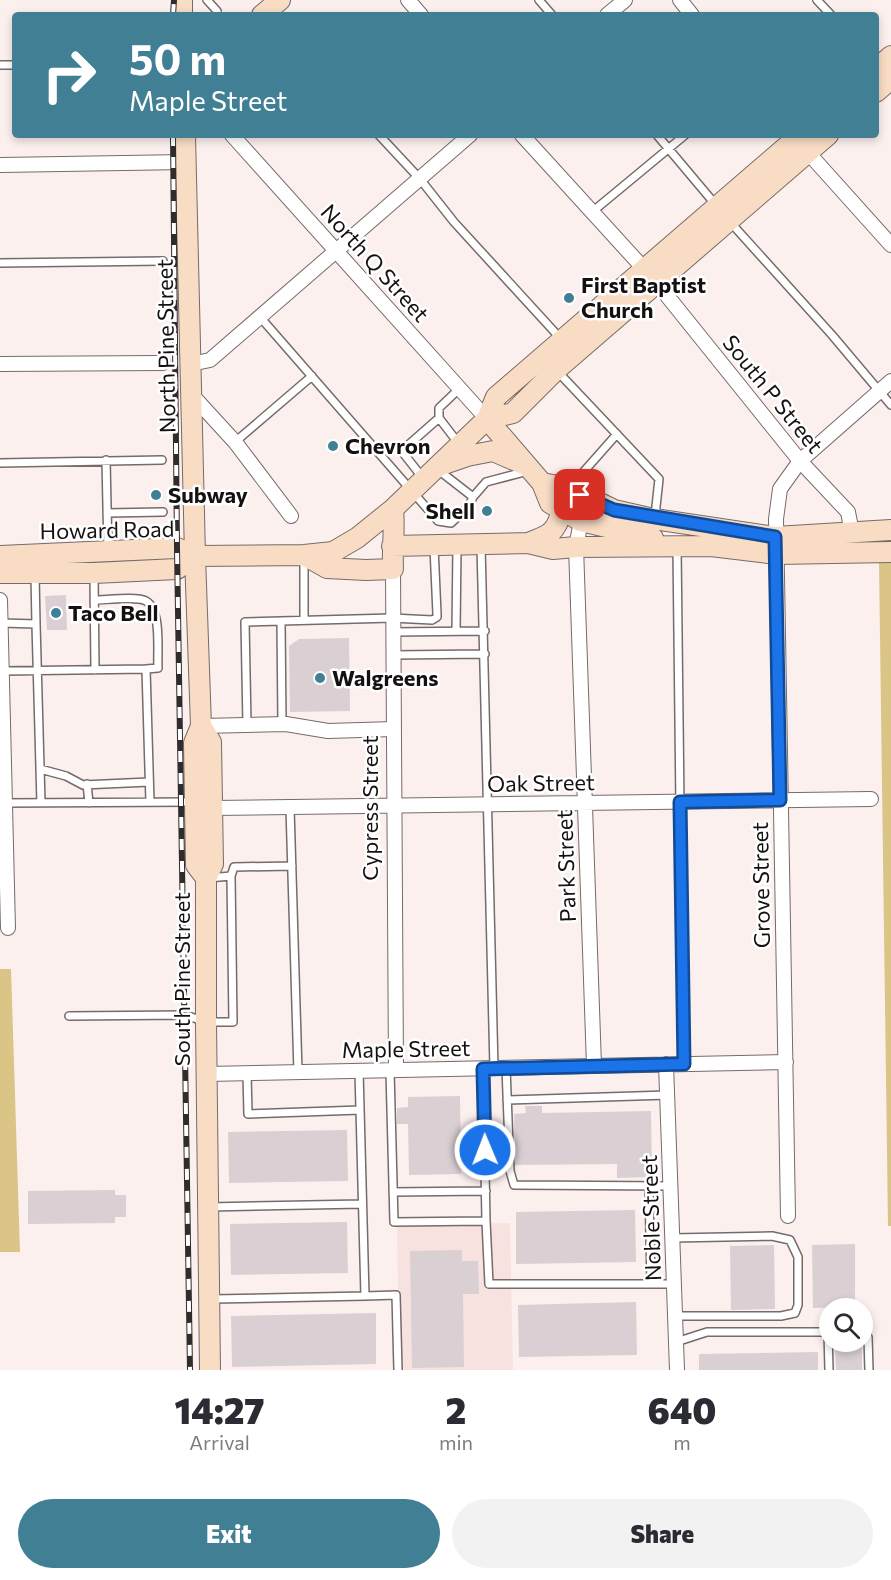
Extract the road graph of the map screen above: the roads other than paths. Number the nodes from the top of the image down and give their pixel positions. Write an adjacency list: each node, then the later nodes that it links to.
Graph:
1 (207, 0): 7 (lane)
2 (408, 0): 8 (street)
3 (539, 0): 9 (lane)
4 (625, 0): 10 (street)
5 (680, 0): 11 (street)
6 (818, 0): 12 (lane)
7 (217, 11)
8 (418, 12)
9 (549, 12)
10 (611, 12)
11 (690, 12)
12 (828, 12)
13 (185, 138): 22 (main road, North Pine Street)
14 (235, 138): 28 (street, North Q Street)
15 (382, 138): 24 (lane)
16 (467, 138): 24 (street)
17 (525, 138): 25 (street, South P Street)
18 (659, 138): 21 (lane)
19 (681, 138): 21 (lane)
20 (799, 140): 26 (main road); 27 (street)
21 (668, 149): 25 (lane); 26 (lane)
22 (186, 162): 23 (street); 36 (main road, North Pine Street)
23 (0, 165)
24 (420, 179): 28 (street); 33 (lane)
25 (592, 212): 31 (street, South P Street)
26 (723, 214): 31 (main road); 41 (lane)
27 (891, 245)
28 (336, 251): 32 (street); 40 (street, North Q Street)
29 (163, 261): 30 (lane)
30 (0, 263)
31 (650, 276): 33 (main road); 37 (main road); 51 (street, South P Street)
32 (260, 317): 36 (street); 38 (lane)
33 (562, 340): 45 (main road)
34 (163, 363): 35 (street)
35 (0, 364)
36 (191, 364): 42 (main road, North Pine Street)
37 (556, 370): 45 (main road); 46 (lane)
38 (312, 376): 47 (lane); 54 (lane)
39 (891, 381): 41 (street, Grove Street)
40 (460, 388): 44 (lane); 45 (street, North Q Street)
41 (879, 392): 43 (lane); 51 (street, Grove Street)
42 (191, 394): 47 (street); 79 (main road, North Pine Street)
43 (891, 405)
44 (439, 418): 48 (lane); 54 (lane)
45 (487, 419): 48 (main road); 53 (main road)
46 (617, 434): 55 (lane); 62 (lane)
47 (235, 442): 61 (street)
48 (459, 444): 54 (main road)
49 (106, 460): 50 (lane); 52 (lane); 60 (lane)
50 (162, 460)
51 (800, 461): 65 (street, South P Street); 72 (street, Grove Street)
52 (0, 463)
53 (534, 474): 54 (main road); 55 (main road); 56 (lane); 58 (main road)
54 (424, 479): 56 (lane); 56 (lane); 57 (main road)
55 (569, 488): 62 (main road)
56 (473, 497)
57 (393, 509): 70 (main road, Cypress Street); 77 (main road)
58 (561, 510): 63 (main road); 67 (main road)
59 (163, 512): 60 (lane)
60 (107, 513): 75 (lane)
61 (291, 516)
62 (654, 519): 63 (main road); 72 (main road)
63 (581, 521): 71 (main road); 73 (street, Park Street)
64 (891, 530): 65 (main road)
65 (852, 533): 72 (main road)
66 (481, 543): 67 (main road); 69 (main road); 92 (lane)
67 (528, 543): 73 (main road)
68 (434, 544): 69 (main road); 70 (main road); 90 (lane)
69 (457, 544): 91 (lane)
70 (392, 546): 80 (main road, Cypress Street)
71 (711, 546): 72 (main road); 74 (main road)
72 (776, 546): 76 (main road); 108 (street, Grove Street)
73 (576, 547): 74 (main road); 113 (street, Park Street)
74 (677, 547): 110 (lane)
75 (108, 551): 78 (main road, Howard Road); 79 (main road, Howard Road)
76 (891, 552)
77 (304, 555): 79 (main road); 80 (main road); 86 (lane)
78 (0, 556)
79 (195, 556): 82 (main road, Howard Road); 102 (main road)
80 (393, 569): 90 (street, Cypress Street)
81 (0, 573): 83 (main road, Howard Road)
82 (94, 573): 83 (main road, Howard Road); 85 (lane)
83 (35, 583): 89 (lane)
84 (0, 600): 88 (street)
85 (94, 600): 96 (lane); 98 (lane)
86 (304, 620): 87 (lane); 90 (lane)
87 (281, 621): 99 (lane); 100 (lane)
88 (2, 623): 89 (lane); 95 (street)
89 (36, 624): 97 (lane)
90 (392, 625): 91 (lane); 94 (street, Cypress Street)
91 (456, 631): 92 (lane)
92 (485, 631): 93 (lane)
93 (485, 654): 94 (lane); 115 (lane)
94 (393, 655): 101 (street, Cypress Street)
95 (2, 663): 97 (lane); 106 (street)
96 (146, 669): 98 (lane); 104 (lane)
97 (37, 670): 98 (lane); 103 (lane)
98 (95, 670)
99 (282, 724): 100 (street); 101 (street)
100 (246, 725): 102 (street)
101 (394, 729): 116 (street, Cypress Street)
102 (200, 730): 114 (main road, South Pine Street)
103 (40, 769): 105 (lane); 111 (lane)
104 (149, 782): 105 (lane); 109 (lane)
105 (87, 784): 112 (lane)
106 (4, 796): 111 (lane); 121 (street)
107 (871, 799): 108 (street, Oak Street)
108 (780, 800): 110 (street, Oak Street); 124 (street, Grove Street)
109 (150, 802): 112 (lane); 114 (lane)
110 (680, 802): 113 (street, Oak Street); 126 (lane)
111 (41, 803): 112 (lane)
112 (88, 803)
113 (585, 803): 115 (street, Oak Street); 127 (street, Park Street)
114 (203, 805): 117 (street, Oak Street); 119 (main road, South Pine Street)
115 (488, 805): 116 (street, Oak Street); 128 (lane)
116 (394, 806): 117 (street, Oak Street); 129 (street, Cypress Street)
117 (290, 808): 118 (lane)
118 (292, 866): 120 (lane); 131 (lane)
119 (207, 876): 120 (lane); 123 (main road, South Pine Street)
120 (231, 876): 123 (lane)
121 (4, 928)
122 (69, 1016): 123 (lane)
123 (206, 1023): 132 (main road, South Pine Street)
124 (786, 1062): 126 (street, Maple Street); 143 (street, Grove Street)
125 (666, 1064): 126 (street, Maple Street); 127 (street, Maple Street); 134 (street, Noble Street)
126 (684, 1064)
127 (594, 1066): 128 (street, Maple Street)
128 (494, 1068): 129 (street, Maple Street); 135 (lane); 139 (lane)
129 (393, 1070): 130 (street, Maple Street); 140 (lane)
130 (359, 1071): 131 (street, Maple Street); 136 (lane)
131 (298, 1072): 133 (street, Maple Street)
132 (207, 1074): 133 (street, Maple Street); 142 (main road, South Pine Street)
133 (247, 1074): 136 (lane)
134 (668, 1095): 135 (lane); 137 (street, Noble Street)
135 (507, 1100): 138 (lane)
136 (360, 1110): 141 (lane)
137 (671, 1186): 138 (lane); 145 (street, Noble Street)
138 (649, 1187): 146 (lane)
139 (486, 1191): 140 (lane); 144 (lane)
140 (393, 1192): 144 (lane)
141 (362, 1204): 142 (lane); 148 (lane)
142 (209, 1207): 149 (main road, South Pine Street)
143 (788, 1216)
144 (486, 1221): 146 (lane)
145 (673, 1238): 147 (street, Noble Street); 150 (lane)
146 (651, 1284): 147 (lane)
147 (674, 1284): 150 (street, Noble Street)
148 (365, 1296): 149 (lane); 156 (lane)
149 (210, 1299): 155 (main road, South Pine Street)
150 (675, 1316): 152 (street, Noble Street)
151 (819, 1332): 152 (lane)
152 (676, 1342): 157 (street, Noble Street)
153 (829, 1352): 158 (lane)
154 (868, 1352): 159 (lane)
155 (210, 1370)
156 (398, 1370)
157 (677, 1370)
158 (829, 1370)
159 (869, 1370)

